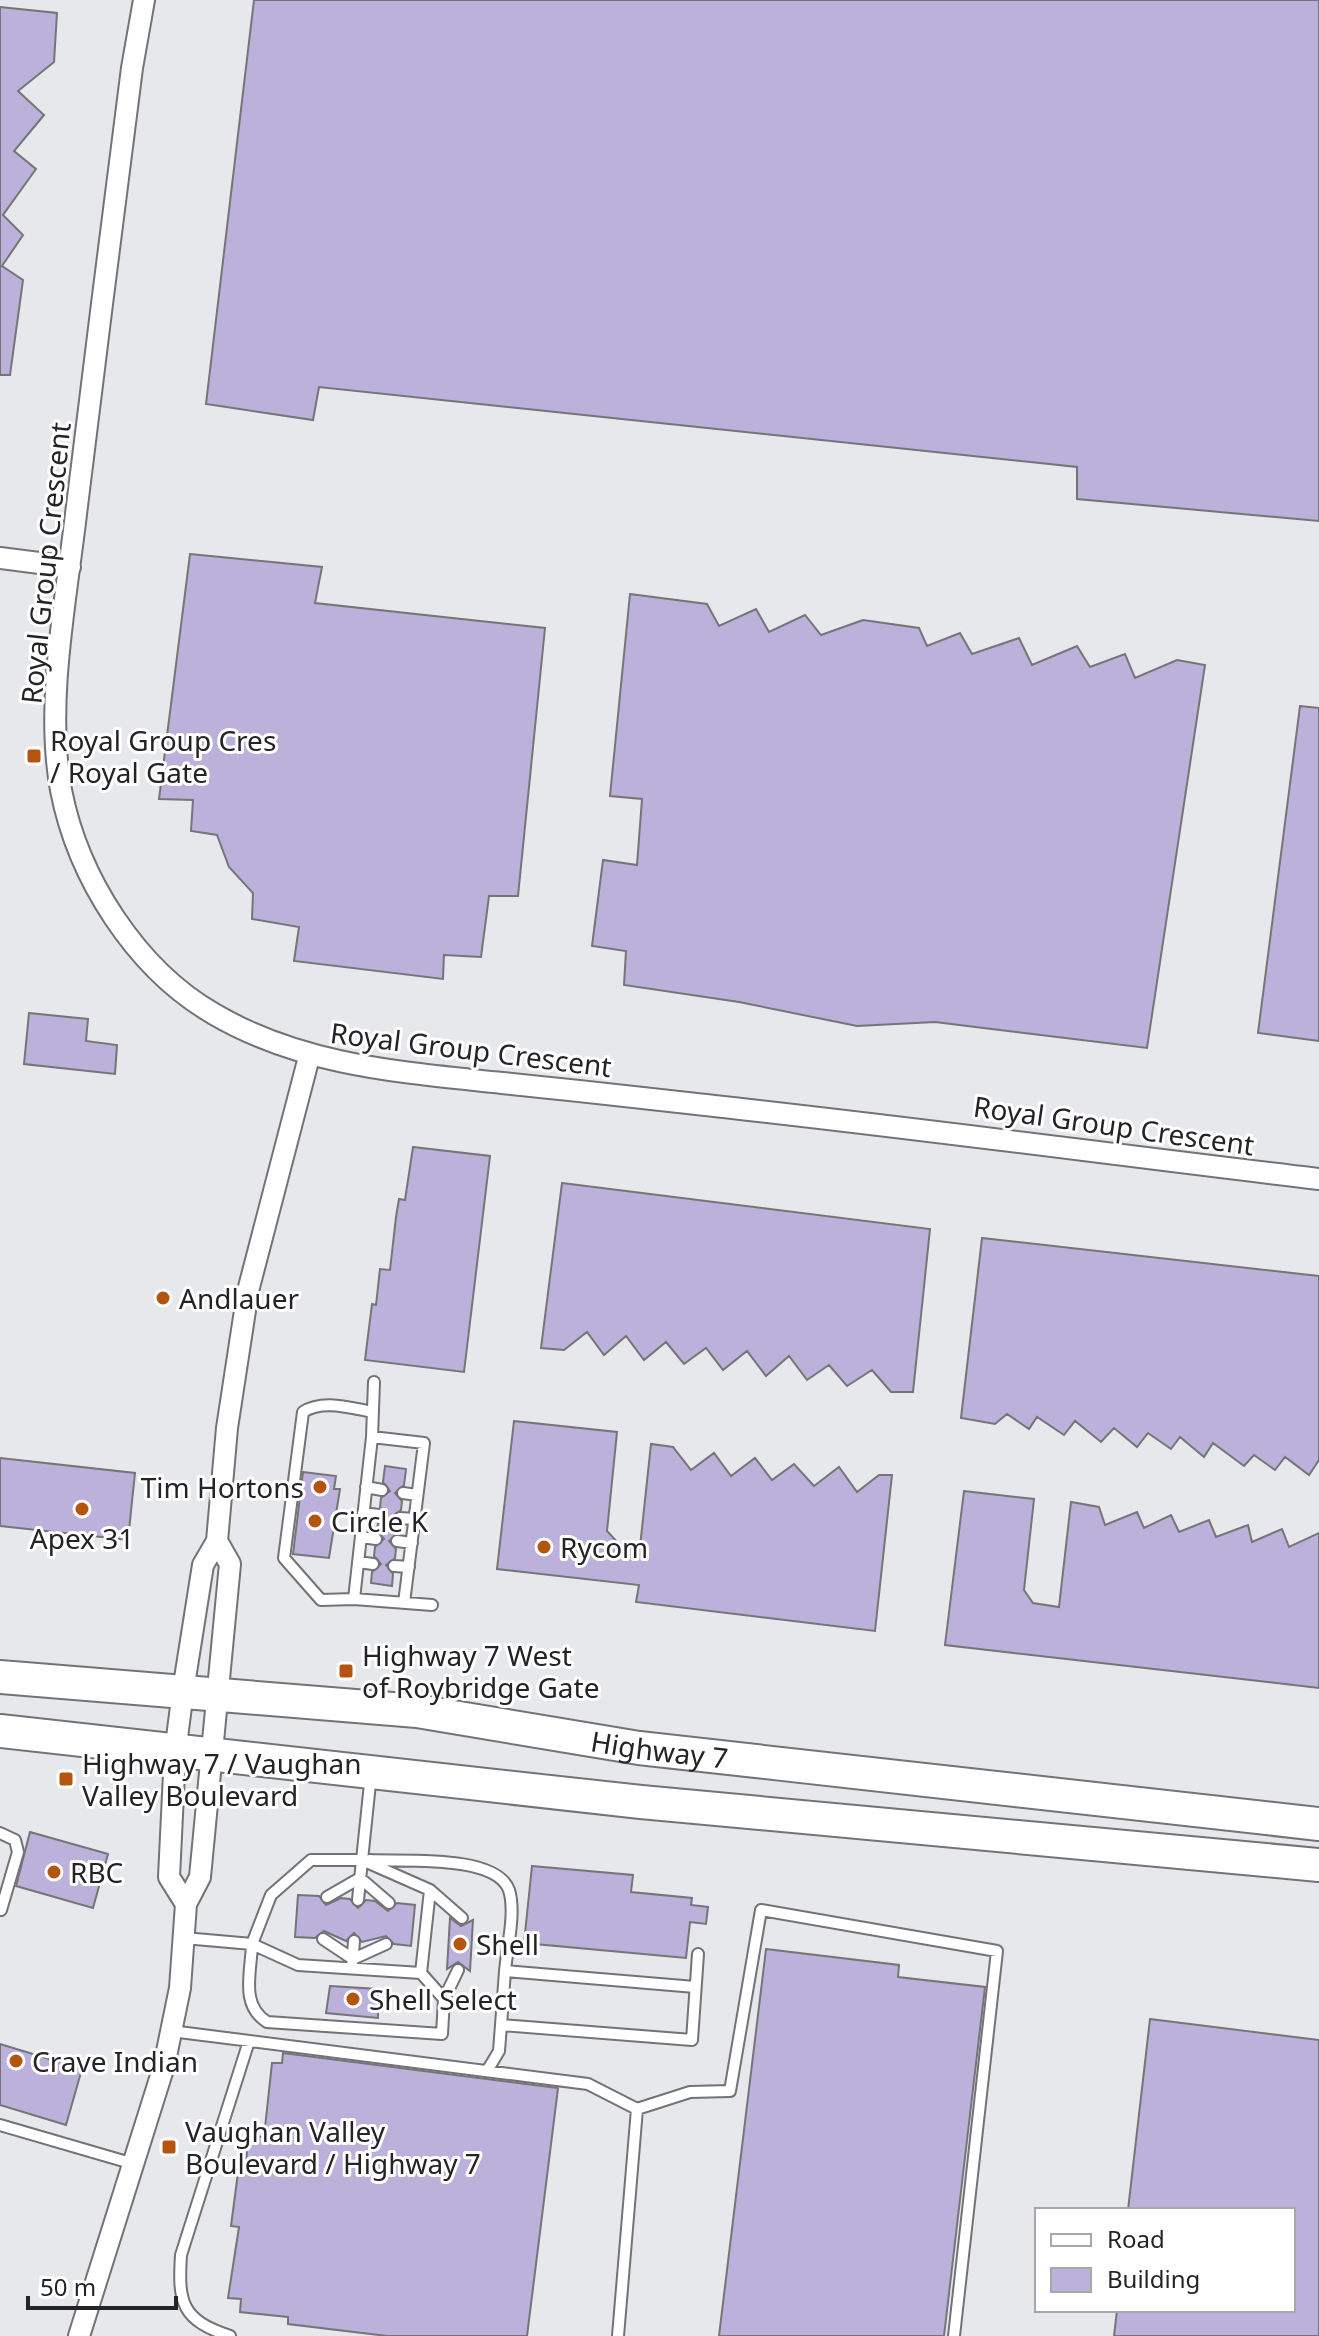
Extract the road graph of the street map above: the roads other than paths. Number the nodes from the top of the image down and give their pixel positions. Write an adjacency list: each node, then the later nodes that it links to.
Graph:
1 (144, 0): 3 (street, Royal Group Crescent)
2 (0, 558): 3 (street)
3 (70, 567): 4 (street, Royal Group Crescent)
4 (309, 1057): 5 (street, Royal Group Crescent); 19 (street)
5 (1319, 1179)
6 (374, 1382): 7 (lane)
7 (373, 1412): 8 (lane); 26 (lane)
8 (372, 1437): 9 (lane); 12 (lane)
9 (366, 1487): 10 (lane); 13 (lane)
10 (382, 1490)
11 (403, 1493): 12 (lane)
12 (417, 1495): 16 (lane)
13 (363, 1513): 14 (lane); 17 (lane)
14 (379, 1515)
15 (400, 1518): 16 (lane)
16 (415, 1519): 21 (lane)
17 (361, 1537): 18 (lane); 22 (lane)
18 (376, 1539)
19 (217, 1541): 30 (street); 31 (street)
20 (397, 1541): 21 (lane)
21 (412, 1543): 25 (lane)
22 (358, 1562): 23 (lane); 26 (lane)
23 (373, 1564)
24 (394, 1566): 25 (lane)
25 (409, 1567): 27 (lane)
26 (354, 1599): 27 (lane)
27 (404, 1603): 28 (lane)
28 (432, 1605)
29 (0, 1677): 30 (main road, Highway 7)
30 (183, 1691): 31 (main road, Highway 7); 33 (street)
31 (218, 1694): 34 (street); 36 (main road, Highway 7)
32 (0, 1731): 33 (main road, Highway 7)
33 (175, 1753): 34 (main road, Highway 7); 45 (street)
34 (209, 1756): 35 (main road, Highway 7); 45 (street)
35 (371, 1772): 38 (lane); 39 (main road, Highway 7)
36 (1319, 1824)
37 (0, 1833): 46 (lane)
38 (362, 1860): 40 (lane); 41 (lane); 51 (lane); 56 (lane)
39 (1319, 1865)
40 (360, 1878): 42 (lane); 43 (lane); 44 (lane)
41 (430, 1890): 47 (lane); 57 (lane)
42 (327, 1897)
43 (358, 1900)
44 (389, 1903)
45 (186, 1904): 48 (street)
46 (1, 1910)
47 (462, 1918)
48 (183, 1938): 51 (lane); 61 (street)
49 (323, 1939): 54 (lane)
50 (354, 1941): 54 (lane)
51 (252, 1944): 54 (lane); 59 (lane)
52 (386, 1944): 54 (lane)
53 (698, 1954): 58 (lane)
54 (352, 1963): 57 (lane)
55 (458, 1970): 59 (lane)
56 (505, 1971): 58 (lane); 60 (lane)
57 (421, 1973): 59 (lane)
58 (695, 1987): 60 (lane)
59 (444, 1999)
60 (501, 2025): 63 (lane)
61 (171, 2031): 62 (lane); 66 (street)
62 (249, 2041): 63 (lane); 68 (lane)
63 (487, 2071): 64 (lane)
64 (637, 2109): 69 (lane); 70 (lane)
65 (0, 2125): 66 (lane)
66 (134, 2164): 67 (street)
67 (79, 2336)
68 (230, 2336)
69 (618, 2336)
70 (954, 2336)

